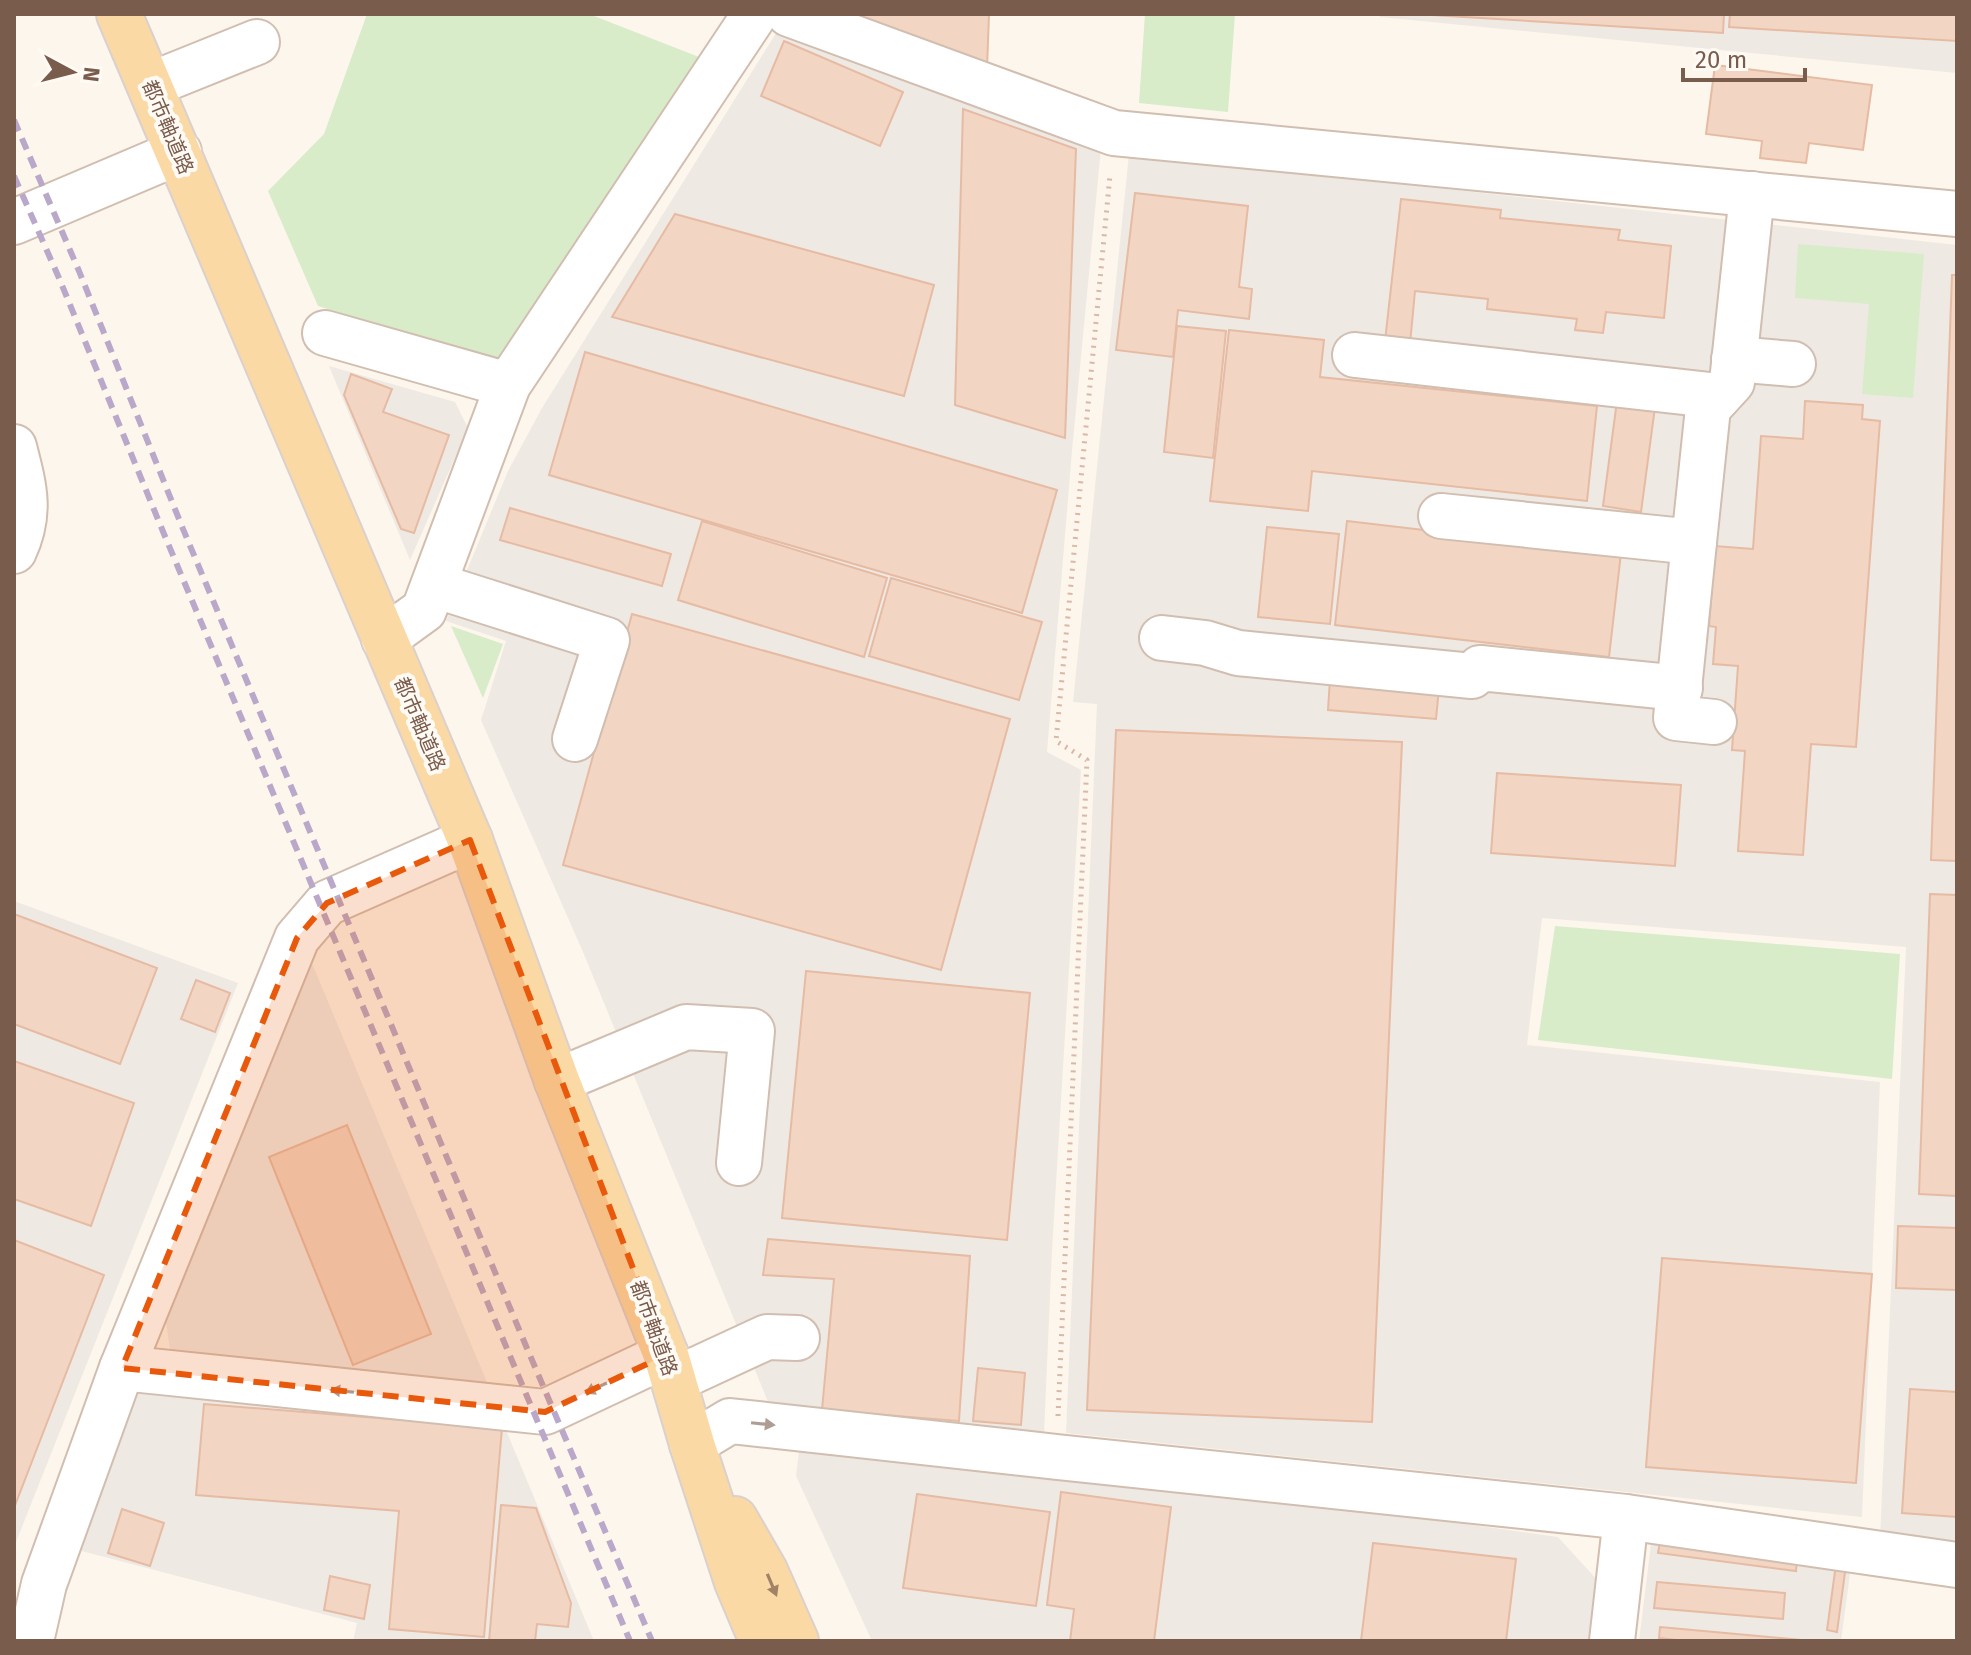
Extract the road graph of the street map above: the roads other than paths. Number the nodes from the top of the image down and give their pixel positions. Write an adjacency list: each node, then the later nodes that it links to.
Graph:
1 (119, 14): 5 (main road, 都市軸道路)
2 (755, 14): 14 (street)
3 (789, 14): 7 (street)
4 (257, 42): 5 (street)
5 (150, 85): 6 (main road, 都市軸道路)
6 (179, 152): 9 (street); 21 (main road, 都市軸道路)
7 (1752, 194): 8 (street); 13 (street)
8 (1957, 214)
9 (14, 222)
10 (325, 333): 14 (street)
11 (1355, 355): 13 (street)
12 (1793, 364): 13 (street)
13 (1726, 378): 17 (street)
14 (508, 385): 19 (street)
15 (14, 447): 18 (street)
16 (1441, 516): 17 (street)
17 (1694, 542): 22 (street)
18 (14, 551)
19 (434, 585): 21 (street); 24 (street)
20 (1162, 638): 22 (street)
21 (384, 639): 25 (main road, 都市軸道路)
22 (1680, 688): 23 (street)
23 (1714, 722)
24 (575, 739)
25 (470, 840): 26 (main road, 都市軸道路); 29 (street)
26 (557, 1081): 27 (street); 30 (main road, 都市軸道路)
27 (739, 1163)
28 (797, 1338): 30 (street)
29 (122, 1368): 30 (street, one-way to 29); 34 (street)
30 (670, 1368): 31 (main road, 都市軸道路)
31 (692, 1444): 32 (street, one-way to 32); 35 (main road, 都市軸道路); 36 (main road, 都市軸道路, one-way to 36)
32 (1626, 1517): 33 (street); 37 (street)
33 (1957, 1565)
34 (34, 1636)
35 (762, 1641)
36 (796, 1641)
37 (1612, 1641)

